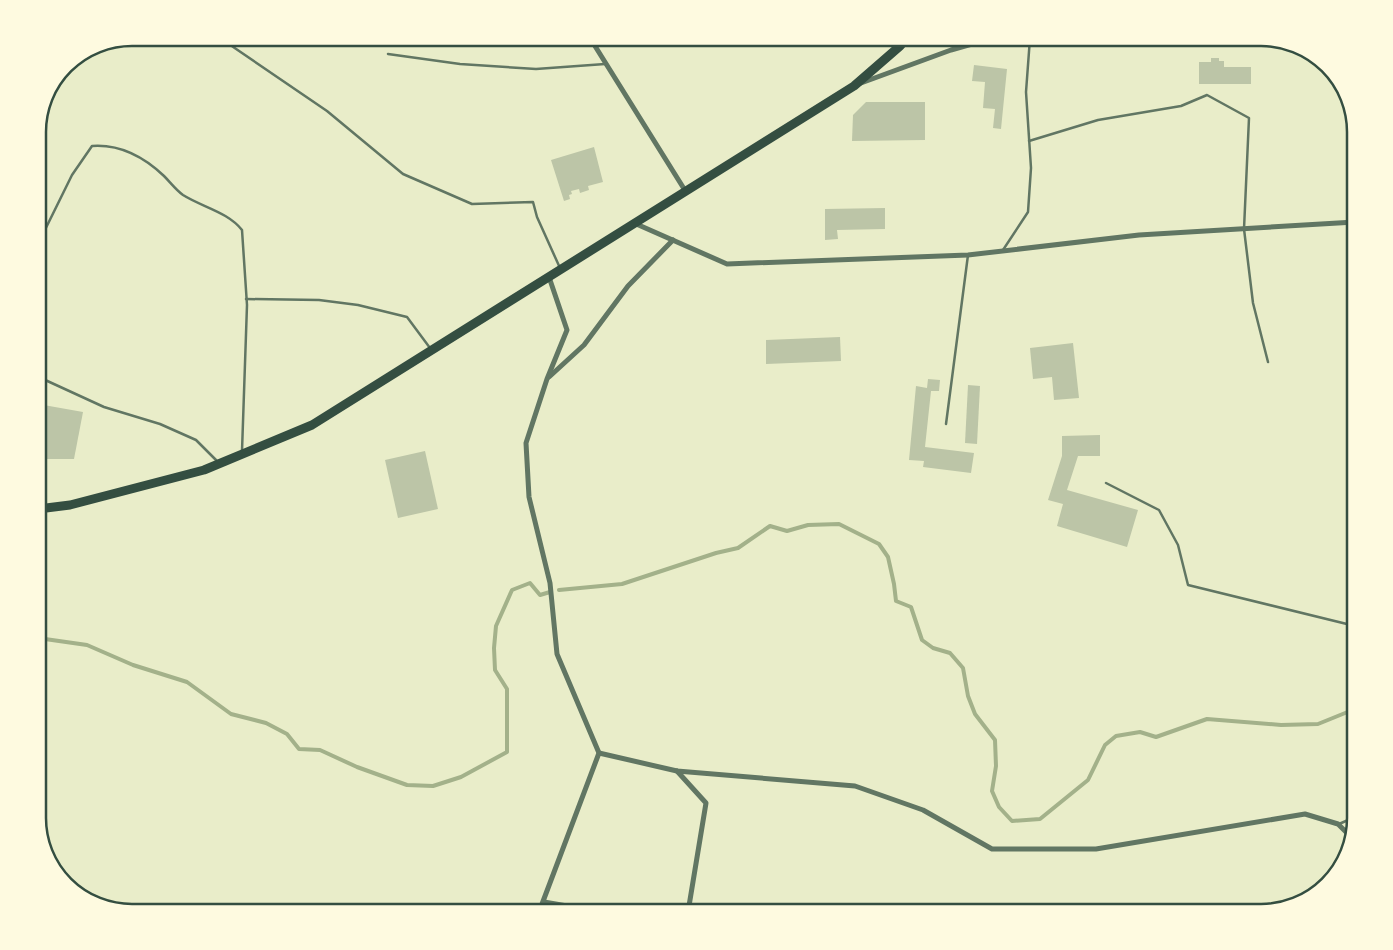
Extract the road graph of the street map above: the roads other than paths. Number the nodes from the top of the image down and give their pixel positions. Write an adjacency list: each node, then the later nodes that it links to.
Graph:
1 (232, 46): 18 (lane)
2 (595, 46): 7 (street)
3 (900, 46): 8 (main road)
4 (965, 46): 8 (street)
5 (1029, 46): 9 (lane)
6 (388, 54): 7 (lane)
7 (607, 64): 10 (street)
8 (854, 86): 10 (main road)
9 (1029, 141): 14 (lane); 16 (lane)
10 (686, 192): 11 (main road)
11 (634, 223): 15 (street); 18 (main road)
12 (1347, 223): 14 (street)
13 (46, 228): 20 (lane)
14 (1244, 229): 16 (street); 22 (lane)
15 (673, 240): 17 (street); 23 (street)
16 (1002, 251): 17 (street)
17 (968, 255): 25 (lane)
18 (560, 270): 19 (main road)
19 (549, 277): 21 (main road); 23 (street)
20 (246, 299): 21 (lane); 26 (lane)
21 (432, 351): 26 (main road)
22 (1268, 362)
23 (547, 379): 31 (street)
24 (46, 380): 27 (lane)
25 (946, 424)
26 (242, 455): 27 (main road)
27 (220, 464): 29 (main road)
28 (1106, 483): 30 (lane)
29 (46, 508)
30 (1347, 624)
31 (599, 753): 32 (street); 36 (street)
32 (677, 771): 34 (street); 38 (street)
33 (1347, 821): 34 (lane)
34 (1338, 824): 35 (street)
35 (1345, 831)
36 (544, 902): 37 (street)
37 (556, 904)
38 (689, 904)

